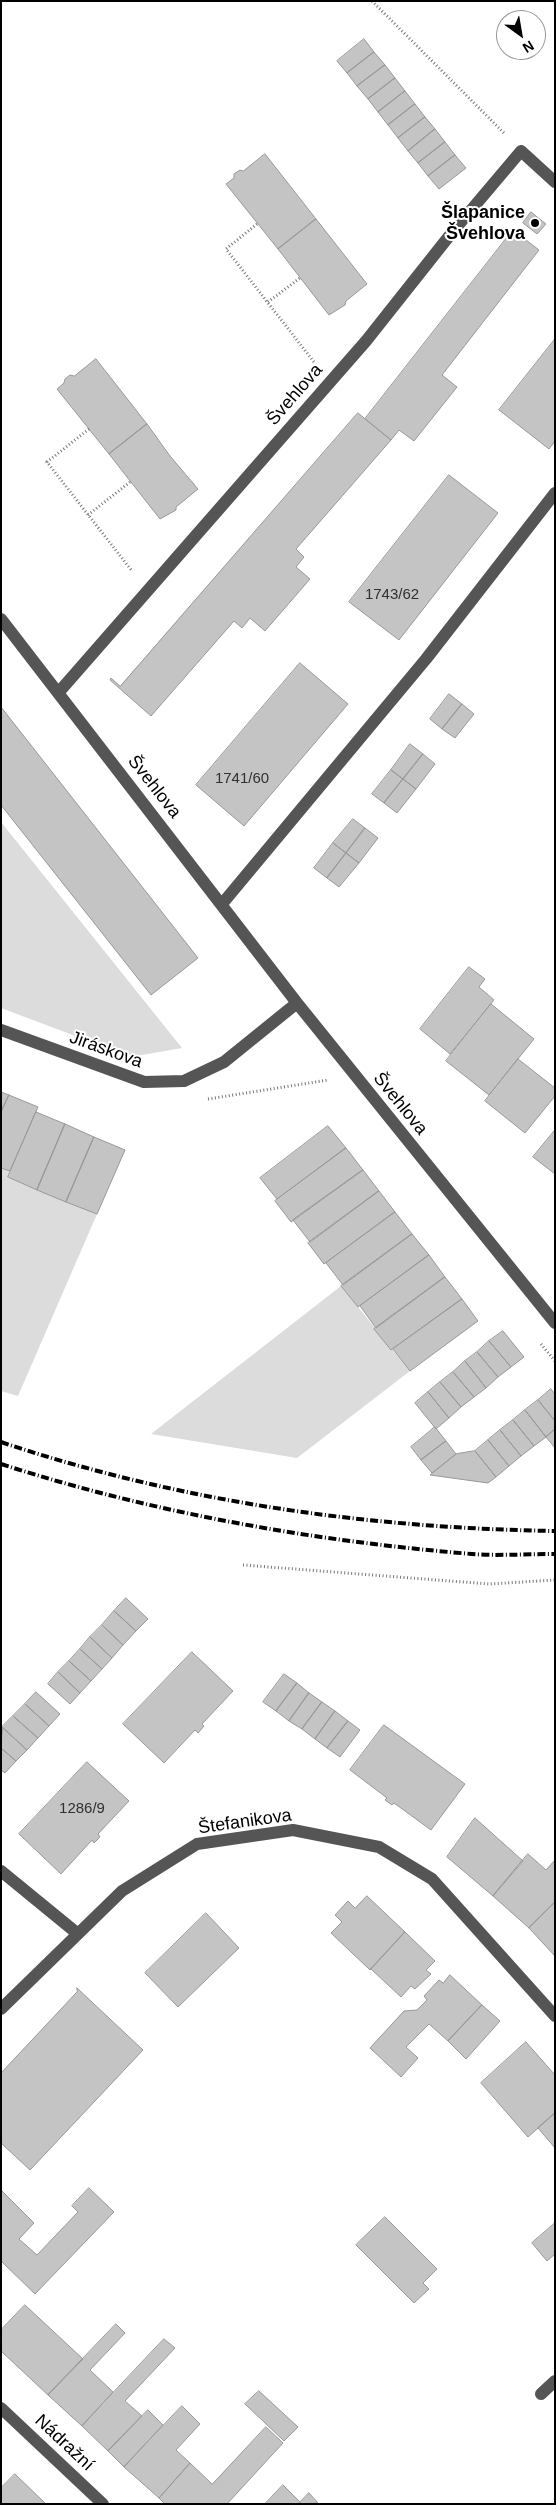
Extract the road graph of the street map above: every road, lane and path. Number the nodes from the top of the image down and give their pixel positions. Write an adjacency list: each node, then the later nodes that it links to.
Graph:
1 (372, 1): 2 (path)
2 (522, 151): 3 (street); 7 (street, Švehlova)
3 (555, 182)
4 (257, 224): 6 (path)
5 (300, 278): 6 (path)
6 (268, 302): 7 (path)
7 (330, 382): 12 (street, Švehlova)
8 (89, 429): 11 (path)
9 (130, 482): 11 (path)
10 (555, 493): 15 (street)
11 (88, 515): 12 (path)
12 (148, 591): 14 (street, Švehlova)
13 (1, 620): 14 (street, Švehlova)
14 (59, 692): 15 (street, Švehlova)
15 (222, 904): 16 (street, Švehlova)
16 (297, 1003): 18 (street, Švehlova); 19 (street, Jiráskova)
17 (1, 1030): 19 (street, Jiráskova)
18 (356, 1077): 19 (path); 20 (street, Švehlova)
19 (184, 1081)
20 (555, 1323)
21 (243, 1565): 22 (path)
22 (555, 1580)
23 (1, 1871): 24 (street)
24 (78, 1934): 25 (street, Štefanikova); 26 (street, Štefanikova)
25 (1, 2008)
26 (555, 2016)
27 (555, 2381): 28 (street)
28 (540, 2394)
29 (1, 2408): 30 (street, Nádražní)
30 (103, 2504)

